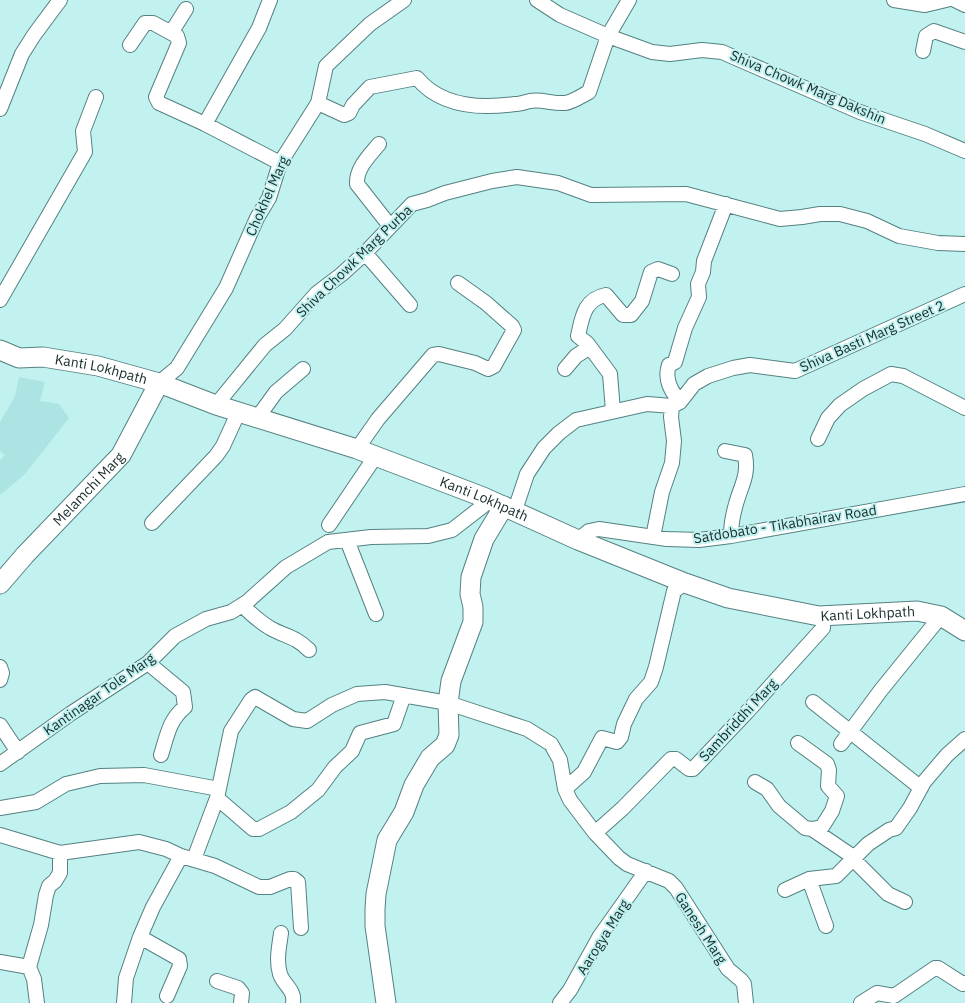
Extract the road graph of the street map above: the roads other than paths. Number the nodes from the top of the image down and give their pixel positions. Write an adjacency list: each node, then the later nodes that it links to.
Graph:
1 (60, 0): 18 (street)
2 (270, 0): 19 (street)
3 (404, 0): 17 (street, Chokhel Marg)
4 (537, 0): 12 (street, Shiva Chowk Marg Dakshin)
5 (629, 0): 12 (street)
6 (898, 0): 7 (street)
7 (946, 0)
8 (955, 0): 9 (street)
9 (965, 5)
10 (186, 9): 11 (street)
11 (171, 33): 14 (street); 19 (street)
12 (608, 36): 17 (street); 21 (street, Shiva Chowk Marg Dakshin)
13 (965, 42): 15 (street)
14 (130, 45)
15 (923, 51)
16 (96, 97): 30 (street)
17 (318, 103): 22 (street, Chokhel Marg)
18 (0, 109)
19 (205, 124): 22 (street)
20 (379, 144): 24 (street)
21 (965, 151)
22 (280, 163): 36 (street, Chokhel Marg)
23 (726, 204): 24 (street, Shiva Chowk Marg Purba); 25 (street, Shiva Chowk Marg Purba); 37 (street)
24 (390, 226): 26 (street, Shiva Chowk Marg Purba)
25 (965, 244)
26 (364, 254): 31 (street); 38 (street, Shiva Chowk Marg Purba)
27 (672, 274): 32 (street)
28 (458, 283): 45 (street)
29 (965, 294): 37 (street, Shiva Basti Marg Street 2)
30 (0, 300)
31 (410, 305)
32 (590, 347): 35 (street); 41 (street)
33 (0, 351): 36 (main road, Kanti Lokhpath)
34 (303, 369): 42 (street)
35 (564, 369)
36 (159, 382): 38 (main road, Kanti Lokhpath); 56 (main road, Melamchi Marg)
37 (676, 404): 41 (street); 52 (street)
38 (216, 405): 40 (main road, Kanti Lokhpath)
39 (965, 408): 43 (street)
40 (239, 411): 42 (main road, Kanti Lokhpath); 49 (street)
41 (613, 411): 48 (street)
42 (258, 417): 45 (main road, Kanti Lokhpath)
43 (818, 439)
44 (725, 451): 51 (street)
45 (365, 452): 47 (main road, Kanti Lokhpath); 50 (street)
46 (965, 494): 51 (street, Satdobato - Tikabhairav Road)
47 (483, 497): 48 (main road, Kanti Lokhpath); 53 (street, Kantinagar Tole Marg)
48 (509, 508): 54 (main road, Kanti Lokhpath); 68 (main road)
49 (152, 523)
50 (329, 525)
51 (730, 536): 52 (street, Satdobato - Tikabhairav Road)
52 (653, 537): 54 (street, Satdobato - Tikabhairav Road)
53 (347, 540): 57 (street, Kantinagar Tole Marg); 58 (street)
54 (578, 540): 55 (main road, Kanti Lokhpath)
55 (685, 583): 59 (main road, Kanti Lokhpath); 79 (street)
56 (0, 584)
57 (242, 605): 62 (street); 63 (street, Kantinagar Tole Marg)
58 (376, 614)
59 (820, 616): 60 (main road, Kanti Lokhpath); 83 (street, Sambriddhi Marg)
60 (941, 616): 61 (main road, Kanti Lokhpath); 70 (street)
61 (965, 631)
62 (309, 650)
63 (148, 663): 74 (street, Kantinagar Tole Marg); 75 (street)
64 (0, 667): 65 (street)
65 (0, 680)
66 (404, 695): 68 (street, Ganesh Marg); 80 (street); 80 (street, Ganesh Marg)
67 (813, 702): 70 (street)
68 (448, 703): 79 (street, Ganesh Marg); 105 (main road)
69 (0, 725): 74 (street)
70 (850, 732): 73 (street); 78 (street)
71 (965, 739): 78 (street)
72 (798, 743): 82 (street)
73 (841, 744)
74 (18, 752): 76 (street, Kantinagar Tole Marg)
75 (161, 755)
76 (0, 764)
77 (755, 782): 82 (street)
78 (920, 788): 87 (street)
79 (565, 789): 83 (street, Ganesh Marg)
80 (218, 793): 81 (street); 86 (street)
81 (0, 808)
82 (812, 829): 87 (street)
83 (595, 833): 88 (street, Ganesh Marg)
84 (0, 835): 85 (street)
85 (60, 853): 86 (street); 97 (street)
86 (188, 858): 93 (street); 95 (street)
87 (854, 858): 89 (street); 91 (street)
88 (646, 871): 106 (street, Aarogya Marg); 107 (street, Ganesh Marg)
89 (809, 879): 90 (street); 92 (street)
90 (785, 890)
91 (905, 902)
92 (826, 926)
93 (301, 928)
94 (280, 934): 104 (street)
95 (140, 937): 100 (street); 102 (street)
96 (0, 962): 97 (street)
97 (29, 967): 101 (street)
98 (217, 981): 103 (street)
99 (965, 983): 108 (street)
100 (167, 996)
101 (37, 1003)
102 (124, 1003)
103 (240, 1003)
104 (294, 1003)
105 (386, 1003)
106 (560, 1003)
107 (746, 1003)
108 (861, 1003)

